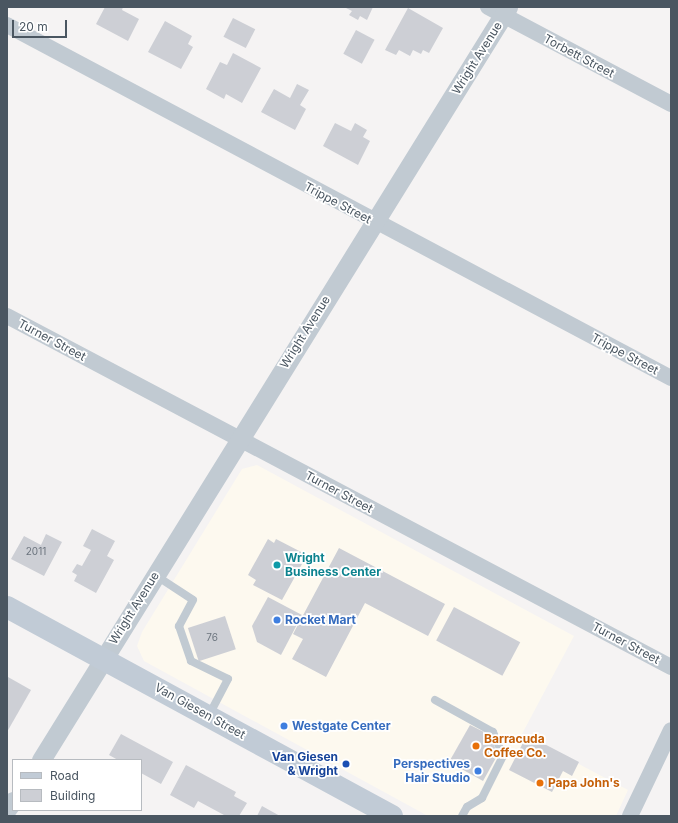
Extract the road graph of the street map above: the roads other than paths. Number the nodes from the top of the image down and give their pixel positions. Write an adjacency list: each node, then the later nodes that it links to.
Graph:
1 (500, 10): 3 (street, Torbett Street); 4 (street, Wright Avenue)
2 (7, 25): 4 (street, Trippe Street)
3 (671, 104)
4 (375, 223): 6 (street, Trippe Street); 7 (street, Wright Avenue)
5 (7, 316): 7 (street, Turner Street)
6 (671, 378)
7 (238, 439): 8 (street, Wright Avenue); 11 (street, Turner Street)
8 (154, 575): 10 (street, Wright Avenue); 13 (lane)
9 (7, 607): 10 (main road, Van Giesen Street)
10 (103, 658): 13 (main road, Van Giesen Street); 15 (street, Wright Avenue)
11 (671, 667)
12 (435, 700): 17 (lane)
13 (208, 716): 16 (main road, Van Giesen Street)
14 (671, 730): 18 (street)
15 (42, 759)
16 (392, 816)
17 (462, 816)
18 (630, 816)

